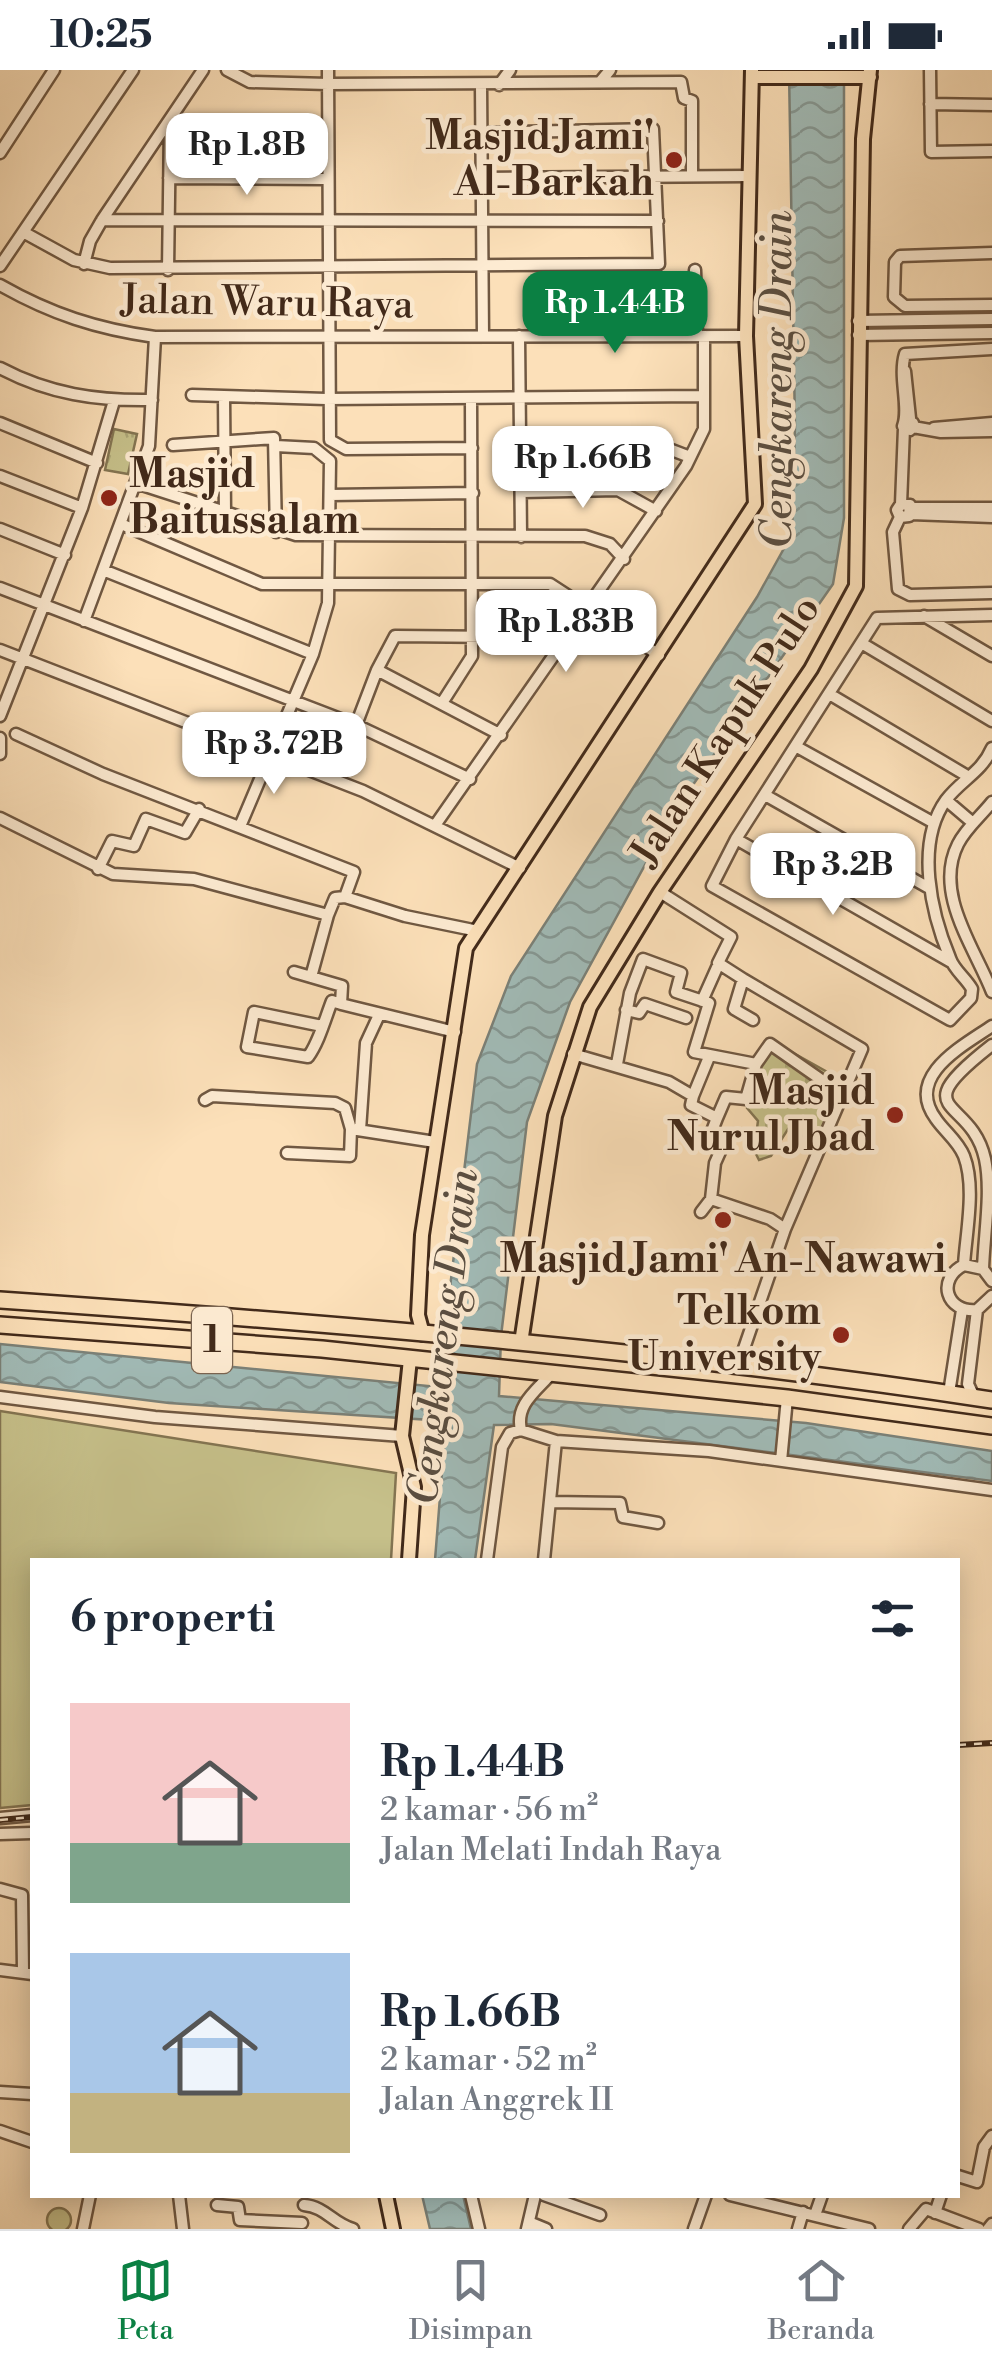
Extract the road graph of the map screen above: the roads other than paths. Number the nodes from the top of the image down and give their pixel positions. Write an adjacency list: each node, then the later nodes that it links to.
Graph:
1 (54, 70): 25 (street)
2 (132, 70): 37 (street)
3 (203, 70): 21 (street)
4 (227, 70): 15 (street)
5 (328, 70): 15 (street)
6 (336, 70): 15 (street)
7 (459, 70): 17 (street)
8 (582, 70): 14 (street)
9 (610, 70): 14 (street)
10 (930, 70): 19 (street)
11 (507, 71): 16 (street)
12 (755, 73): 13 (main road); 28 (main road)
13 (868, 75): 50 (main road, Jalan Kapuk Pulo)
14 (599, 82): 16 (street); 27 (street)
15 (332, 84): 17 (street); 22 (street)
16 (499, 84): 18 (street)
17 (459, 85): 18 (street)
18 (481, 85): 23 (street)
19 (930, 104): 20 (street); 24 (street)
20 (992, 105)
21 (170, 125): 22 (street); 29 (street); 32 (street)
22 (326, 131): 31 (street)
23 (481, 133): 26 (street); 30 (street)
24 (992, 151)
25 (0, 153)
26 (655, 176): 27 (street); 30 (street); 34 (street)
27 (692, 176): 28 (street)
28 (750, 176): 56 (main road)
29 (169, 178): 31 (street); 35 (street)
30 (482, 178): 33 (street)
31 (325, 179): 36 (street)
32 (102, 220): 35 (street); 39 (street)
33 (482, 220): 34 (street); 36 (street); 41 (street)
34 (658, 221): 41 (street)
35 (169, 222): 36 (street); 43 (street)
36 (325, 223): 42 (street)
37 (23, 232): 39 (street); 40 (street)
38 (992, 252): 46 (street)
39 (84, 264): 43 (street)
40 (0, 266)
41 (482, 266): 42 (street); 53 (street)
42 (326, 268): 43 (street); 58 (street)
43 (168, 270)
44 (695, 270): 55 (street)
45 (3, 290): 57 (street, Jalan Waru Raya)
46 (971, 305): 47 (street); 48 (street)
47 (992, 305)
48 (972, 320): 49 (street); 50 (street); 51 (street)
49 (992, 320)
50 (858, 328): 51 (street); 147 (main road, Jalan Kapuk Pulo)
51 (972, 333): 52 (street)
52 (992, 333)
53 (483, 336): 54 (street, Jalan Waru Raya); 58 (street, Jalan Waru Raya)
54 (519, 336): 55 (street, Jalan Waru Raya); 65 (street)
55 (700, 336): 56 (street, Jalan Waru Raya); 63 (street)
56 (746, 336): 115 (main road)
57 (155, 337): 58 (street, Jalan Waru Raya); 66 (street)
58 (326, 337): 67 (street)
59 (992, 348): 71 (street)
60 (0, 368): 68 (street)
61 (192, 395): 62 (street)
62 (224, 396): 67 (street); 74 (street)
63 (704, 396): 65 (street); 79 (street)
64 (471, 398): 65 (street); 67 (street); 78 (street)
65 (520, 398): 77 (street)
66 (152, 400): 68 (street); 82 (street)
67 (326, 400): 78 (street)
68 (114, 401): 80 (street)
69 (0, 423): 80 (street)
70 (992, 423): 72 (street)
71 (909, 425): 72 (street); 88 (street)
72 (934, 428): 73 (street)
73 (992, 431)
74 (225, 442): 75 (street); 76 (street); 90 (street)
75 (173, 444)
76 (276, 446): 85 (street); 94 (street)
77 (520, 446): 79 (street); 83 (street)
78 (472, 448): 84 (street)
79 (690, 458): 89 (street)
80 (98, 464): 86 (street)
81 (0, 476): 86 (street)
82 (136, 483): 90 (street); 92 (street)
83 (521, 492): 89 (street); 96 (street)
84 (473, 493): 85 (street); 97 (street)
85 (330, 495): 95 (street)
86 (82, 508): 98 (street)
87 (992, 508): 88 (street)
88 (906, 509): 91 (street); 104 (street)
89 (656, 512): 99 (street)
90 (225, 514): 94 (street)
91 (992, 517)
92 (121, 524): 100 (street); 101 (street)
93 (0, 529): 98 (street)
94 (276, 532): 95 (street)
95 (331, 536): 97 (street); 101 (street)
96 (521, 537): 97 (street); 99 (street)
97 (473, 539): 102 (street)
98 (64, 555): 105 (street)
99 (624, 558): 106 (street)
100 (103, 570): 109 (street); 114 (street)
101 (331, 584): 102 (street); 114 (street)
102 (473, 584): 106 (street); 110 (street)
103 (0, 588): 105 (street)
104 (992, 594)
105 (44, 605): 109 (street); 117 (street)
106 (589, 607): 115 (street); 126 (street)
107 (992, 615): 108 (street)
108 (924, 616): 112 (street); 116 (street)
109 (84, 621): 120 (street)
110 (473, 636): 111 (street); 118 (street); 121 (street)
111 (502, 637)
112 (863, 644): 119 (street); 123 (street)
113 (0, 650): 117 (street)
114 (313, 654): 120 (street)
115 (658, 655): 144 (main road)
116 (992, 656)
117 (22, 658): 122 (street); 130 (street)
118 (377, 670): 121 (street); 124 (street)
119 (831, 694): 128 (street); 132 (street)
120 (294, 702): 124 (street); 130 (street)
121 (442, 703): 126 (street)
122 (0, 716)
123 (992, 721)
124 (356, 725): 133 (street)
125 (16, 734): 137 (street)
126 (501, 735): 133 (street)
127 (0, 738): 131 (street)
128 (797, 747): 134 (street); 139 (street)
129 (992, 748): 132 (street)
130 (271, 753): 141 (street); 142 (street)
131 (0, 754)
132 (969, 777): 135 (street)
133 (470, 779): 142 (street)
134 (765, 795): 143 (street); 146 (street)
135 (946, 800): 139 (street); 140 (street)
136 (992, 802): 140 (street)
137 (199, 808): 141 (street); 145 (street)
138 (0, 818): 145 (street)
139 (934, 823): 146 (street)
140 (972, 823): 156 (street)
141 (241, 824): 148 (street)
142 (436, 824): 144 (street)
143 (736, 838): 151 (street); 151 (street)
144 (520, 868): 150 (main road)
145 (98, 869): 149 (street)
146 (929, 888): 151 (street)
147 (660, 892): 152 (street); 167 (main road, Jalan Kapuk Pulo)
148 (346, 897): 149 (street); 150 (street)
149 (328, 915): 154 (street)
150 (478, 931): 165 (main road)
151 (951, 962)
152 (719, 964): 155 (street); 157 (street)
153 (294, 972): 154 (street)
154 (311, 976): 158 (street)
155 (742, 979): 162 (street); 171 (street)
156 (991, 986)
157 (702, 1001): 159 (street); 168 (street)
158 (338, 1003): 160 (street); 163 (street)
159 (626, 1010): 161 (street); 169 (street)
160 (379, 1014): 165 (street); 175 (street)
161 (686, 1018)
162 (753, 1020)
163 (322, 1026): 163 (street)
164 (992, 1026): 181 (street)
165 (455, 1032): 176 (main road)
166 (992, 1044): 182 (street)
167 (573, 1054): 169 (street); 190 (main road, Jalan Kapuk Pulo)
168 (709, 1057): 170 (street); 172 (street)
169 (617, 1064): 172 (street)
170 (756, 1064): 171 (street); 174 (street)
171 (843, 1095): 180 (street)
172 (693, 1096): 174 (street)
173 (204, 1100): 175 (street)
174 (718, 1118): 178 (street)
175 (356, 1129): 176 (street); 177 (street)
176 (435, 1142): 189 (main road)
177 (287, 1154)
178 (711, 1199): 179 (street); 180 (street)
179 (700, 1212)
180 (785, 1229): 192 (street)
181 (964, 1266): 182 (street); 186 (street)
182 (983, 1268): 183 (street)
183 (992, 1280)
184 (992, 1296): 187 (street)
185 (0, 1300): 189 (highway, 1)
186 (962, 1310): 187 (street); 194 (street)
187 (977, 1310): 196 (street)
188 (0, 1325): 191 (highway, 1)
189 (419, 1334): 190 (highway, 1)
190 (521, 1343): 192 (highway, 1)
191 (416, 1360): 193 (highway, 1); 201 (main road)
192 (738, 1366): 194 (highway, 1)
193 (551, 1374): 197 (highway, 1); 200 (street)
194 (950, 1394): 196 (highway, 1); 198 (highway)
195 (0, 1396): 201 (street)
196 (987, 1397)
197 (786, 1406): 198 (highway, 1); 203 (street)
198 (946, 1419): 199 (highway, 1)
199 (992, 1426)
200 (520, 1428): 202 (street); 208 (street)
201 (402, 1430): 207 (main road)
202 (556, 1441): 203 (street); 205 (street)
203 (782, 1458): 204 (street)
204 (992, 1490)
205 (550, 1502): 206 (street); 209 (street)
206 (658, 1524)
207 (409, 1558)
208 (487, 1558)
209 (544, 1558)
210 (30, 1815): 211 (street)
211 (0, 1818)
212 (30, 1833): 213 (street)
213 (0, 1834)
214 (0, 1889): 215 (street)
215 (27, 1901): 217 (street)
216 (0, 1970): 217 (street)
217 (28, 1972)
218 (0, 2092): 219 (street)
219 (30, 2094)
220 (0, 2131): 222 (street)
221 (991, 2136): 223 (street)
222 (30, 2141)
223 (960, 2177)
224 (89, 2198): 242 (street)
225 (179, 2198): 243 (street)
226 (387, 2198): 245 (main road)
227 (472, 2198): 246 (street)
228 (535, 2198): 241 (street)
229 (552, 2198): 239 (street)
230 (705, 2198): 248 (street)
231 (759, 2198): 235 (street)
232 (820, 2198): 237 (street)
233 (941, 2198): 238 (street)
234 (305, 2200): 240 (street); 244 (street)
235 (788, 2201): 237 (street)
236 (217, 2206): 240 (street)
237 (809, 2213): 249 (street); 250 (street)
238 (935, 2213): 251 (street); 252 (street)
239 (600, 2215)
240 (303, 2226)
241 (528, 2226): 247 (street)
242 (83, 2229)
243 (183, 2229)
244 (352, 2229)
245 (393, 2229)
246 (478, 2229)
247 (546, 2229)
248 (694, 2229)
249 (798, 2229)
250 (869, 2229)
251 (909, 2229)
252 (979, 2229)

